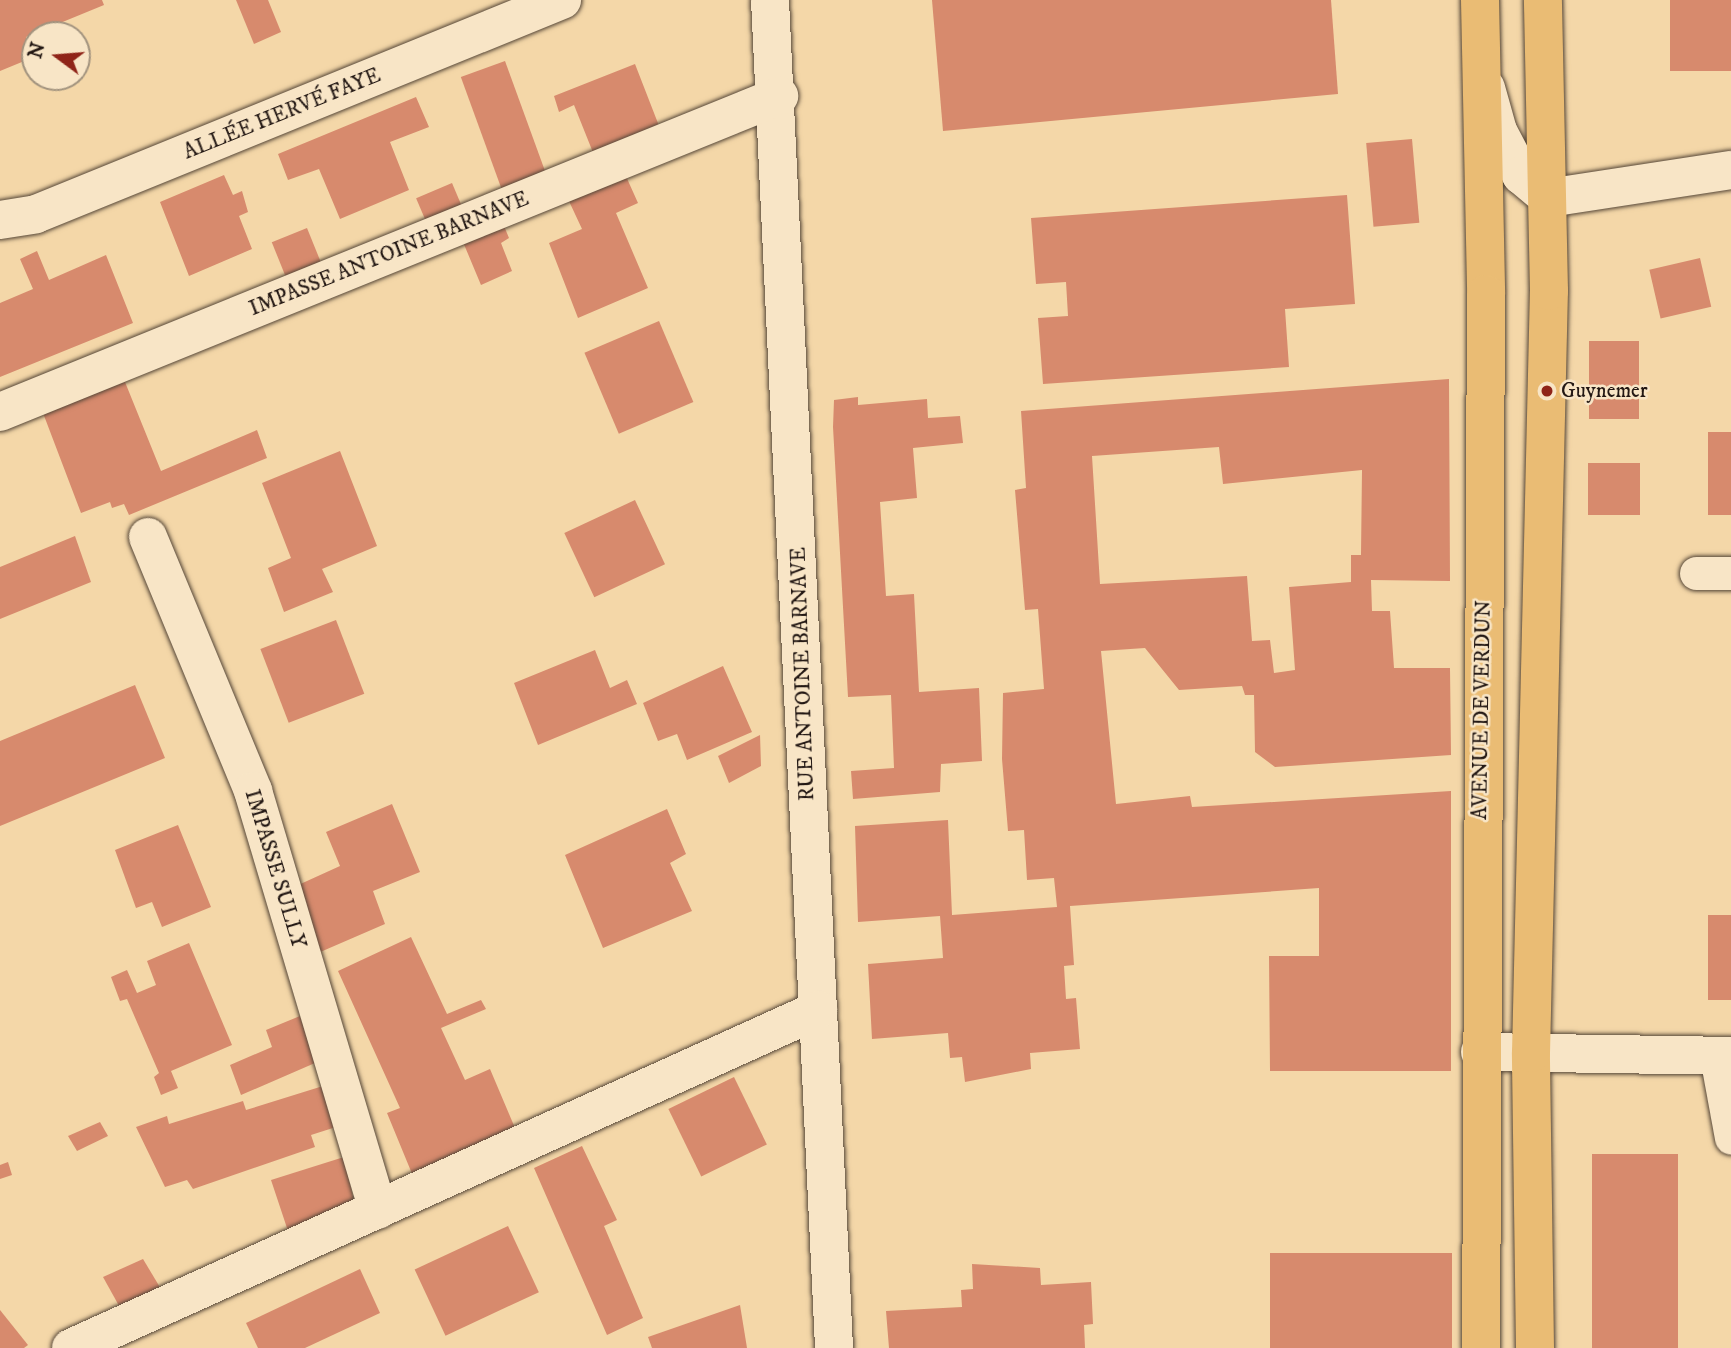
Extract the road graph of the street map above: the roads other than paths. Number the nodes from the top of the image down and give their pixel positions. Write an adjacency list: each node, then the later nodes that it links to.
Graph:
1 (562, 0): 9 (street, ALLÉE HERVÉ FAYE)
2 (770, 0): 6 (street, RUE ANTOINE BARNAVE)
3 (1480, 0): 5 (main road, AVENUE DE VERDUN)
4 (1543, 0): 8 (main road)
5 (1482, 73): 8 (street); 15 (main road, AVENUE DE VERDUN)
6 (779, 96): 10 (street, IMPASSE ANTOINE BARNAVE); 14 (street, RUE ANTOINE BARNAVE)
7 (1731, 170): 8 (street)
8 (1548, 198): 16 (main road)
9 (0, 220)
10 (0, 412)
11 (148, 537): 19 (street, IMPASSE SULLY)
12 (1696, 573): 13 (lane)
13 (1731, 573)
14 (818, 1010): 19 (street); 21 (street, RUE ANTOINE BARNAVE)
15 (1480, 1052): 16 (street); 22 (main road, AVENUE DE VERDUN)
16 (1531, 1053): 17 (street); 23 (main road)
17 (1723, 1056): 18 (lane)
18 (1731, 1138)
19 (378, 1210): 20 (street)
20 (71, 1348)
21 (834, 1348)
22 (1481, 1348)
23 (1535, 1348)

